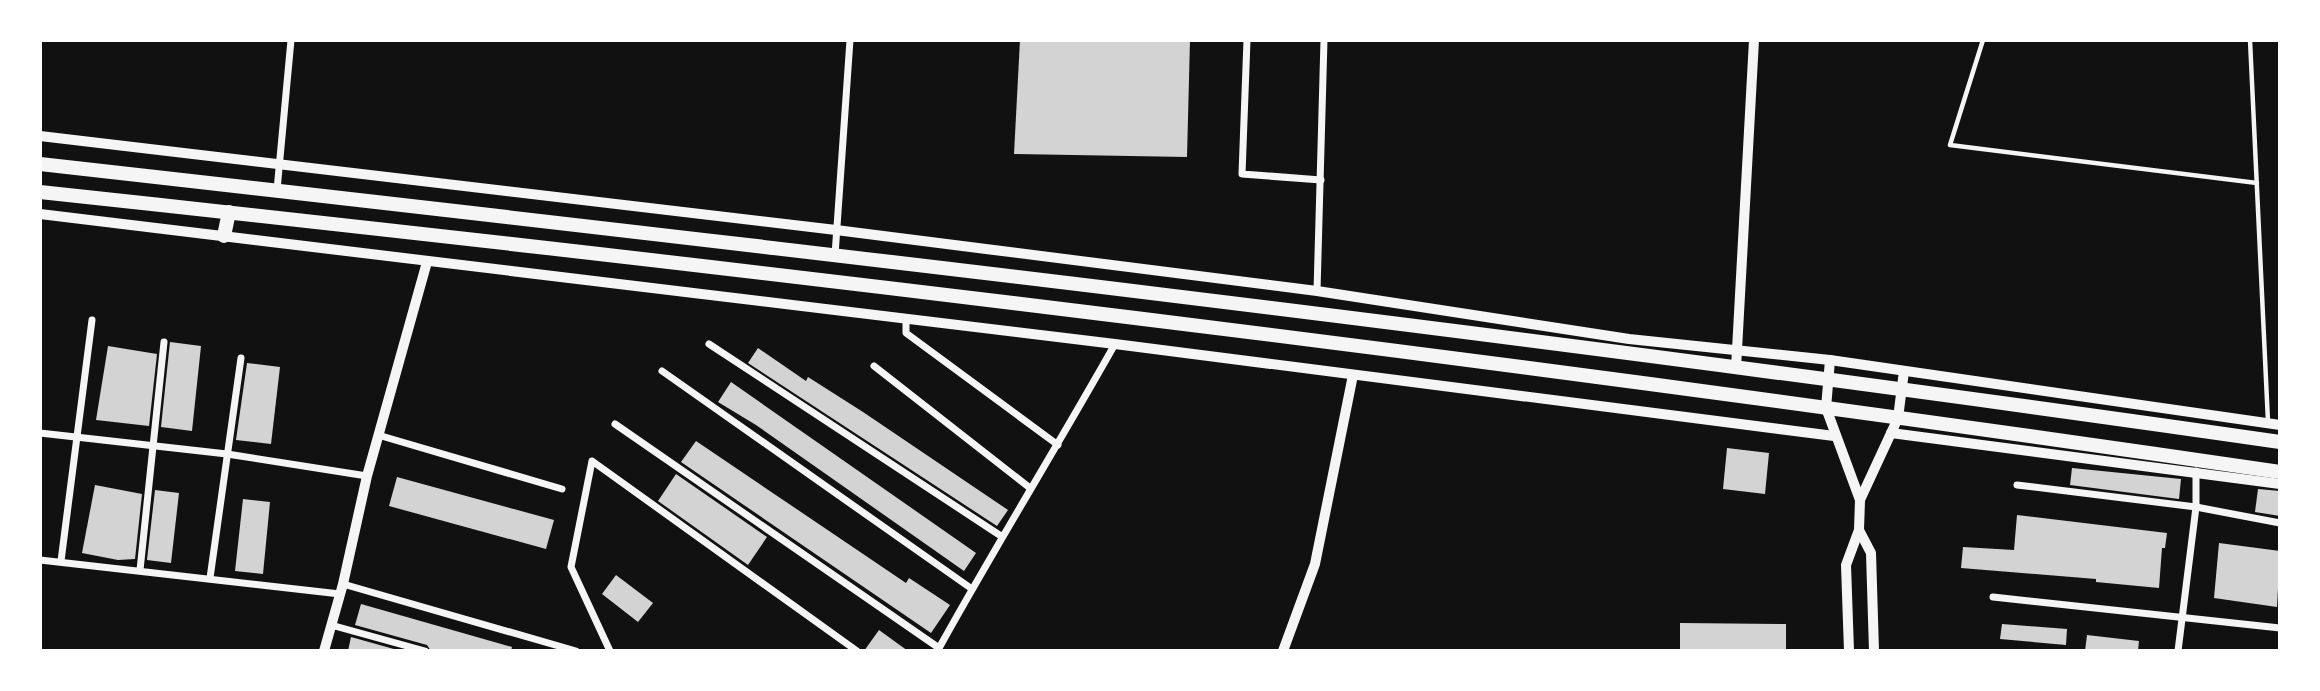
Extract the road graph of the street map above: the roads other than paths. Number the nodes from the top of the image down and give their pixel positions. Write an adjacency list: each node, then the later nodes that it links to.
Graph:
1 (291, 40): 9 (street)
2 (850, 40): 17 (street)
3 (1247, 40): 11 (street)
4 (1324, 40): 11 (street)
5 (1754, 40): 28 (street)
6 (1983, 40): 12 (lane)
7 (2250, 40): 12 (lane)
8 (40, 136): 9 (street)
9 (280, 162): 13 (street); 17 (street)
10 (40, 164): 13 (highway)
11 (1321, 180): 21 (street)
12 (2257, 183): 41 (lane)
13 (277, 191): 19 (highway)
14 (40, 192): 15 (highway)
15 (229, 212): 18 (highway); 39 (highway)
16 (40, 214): 18 (street)
17 (836, 230): 19 (street); 21 (street)
18 (224, 236): 20 (street)
19 (835, 256): 29 (highway)
20 (427, 262): 23 (street); 46 (street)
21 (1317, 291): 24 (street)
22 (92, 320): 48 (street)
23 (906, 320): 27 (street); 50 (street)
24 (1629, 339): 28 (street); 29 (highway)
25 (164, 342): 51 (street)
26 (709, 344): 64 (street)
27 (1115, 344): 36 (street); 50 (street)
28 (1737, 350): 31 (street); 33 (street)
29 (1628, 355): 33 (highway)
30 (241, 358): 52 (street)
31 (1830, 360): 35 (street); 37 (main road)
32 (874, 366): 58 (street)
33 (1736, 368): 37 (highway)
34 (662, 371): 70 (street)
35 (1904, 371): 38 (main road); 41 (street)
36 (1353, 375): 47 (street); 81 (main road)
37 (1828, 379): 38 (highway); 39 (main road)
38 (1902, 389): 40 (main road); 49 (highway)
39 (1826, 408): 40 (highway); 47 (main road)
40 (1898, 418): 45 (main road); 53 (highway)
41 (2268, 422): 43 (street)
42 (615, 424): 75 (street)
43 (2280, 425)
44 (40, 433): 48 (street)
45 (1891, 433): 53 (street); 60 (main road)
46 (378, 435): 55 (street); 59 (street)
47 (1834, 436): 60 (main road)
48 (77, 437): 51 (street); 66 (street)
49 (2280, 442)
50 (1058, 445): 58 (street)
51 (153, 446): 52 (street); 67 (street)
52 (227, 454): 55 (street); 68 (street)
53 (2195, 465): 54 (highway); 56 (street); 61 (street)
54 (2280, 472)
55 (367, 476): 69 (street)
56 (2280, 484)
57 (2017, 485): 61 (street)
58 (1030, 488): 64 (street)
59 (562, 489)
60 (1860, 500): 63 (main road)
61 (2196, 508): 62 (street); 72 (street)
62 (2280, 523)
63 (1858, 530): 82 (main road); 83 (main road)
64 (1001, 536): 70 (street)
65 (40, 560): 66 (street)
66 (61, 561): 67 (street)
67 (140, 570): 68 (street)
68 (210, 578): 69 (street)
69 (342, 589): 73 (street); 78 (street)
70 (972, 589): 75 (street)
71 (1993, 597): 72 (street)
72 (2183, 617): 74 (street); 84 (street)
73 (331, 625): 76 (street); 77 (street)
74 (2280, 628)
75 (938, 649)
76 (324, 651)
77 (425, 651)
78 (576, 651)
79 (610, 651): 80 (street)
80 (857, 651)
81 (1283, 651)
82 (1849, 651)
83 (1874, 651)
84 (2178, 651)

